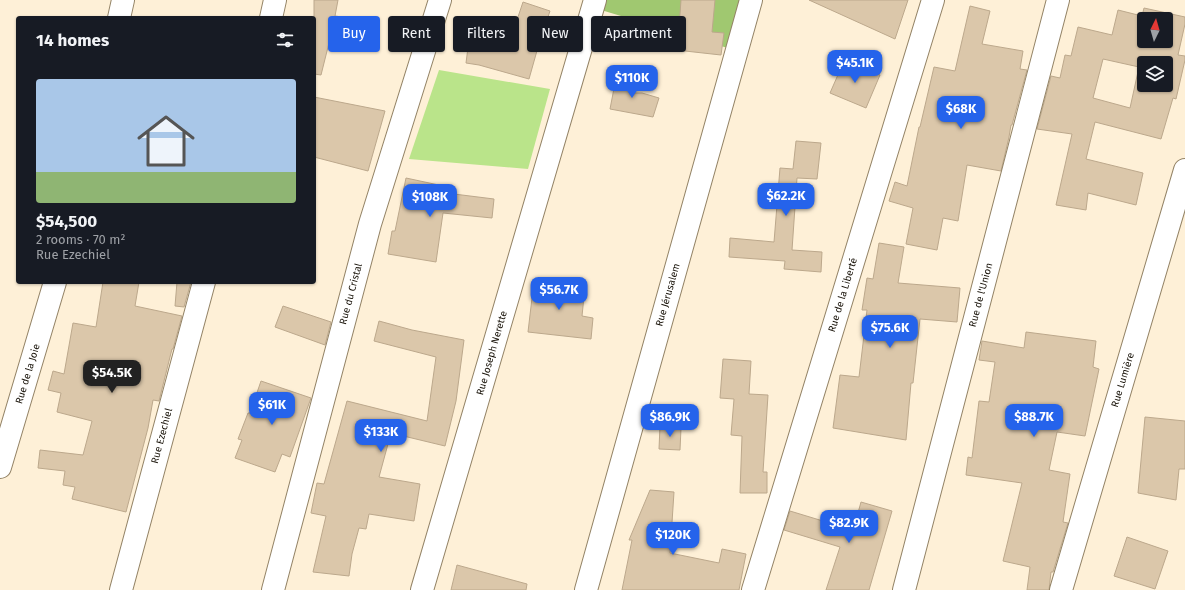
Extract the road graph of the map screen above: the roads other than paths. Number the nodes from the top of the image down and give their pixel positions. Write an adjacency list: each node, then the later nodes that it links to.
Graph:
1 (123, 0): 8 (street)
2 (275, 0): 9 (street)
3 (440, 0): 15 (street, Rue du Cristal)
4 (595, 0): 16 (street, Rue Joseph Nerette)
5 (751, 0): 17 (street, Rue Jérusalem)
6 (933, 0): 18 (street, Rue de la Liberté)
7 (1058, 0): 19 (street, Rue de l'Union)
8 (119, 16)
9 (271, 16)
10 (1185, 170): 20 (street, Rue Lumière)
11 (54, 284): 13 (street, Rue de la Joie)
12 (203, 284): 14 (street, Rue Ezechiel)
13 (0, 467)
14 (121, 590)
15 (273, 590)
16 (422, 590)
17 (586, 590)
18 (753, 590)
19 (904, 590)
20 (1060, 590)

